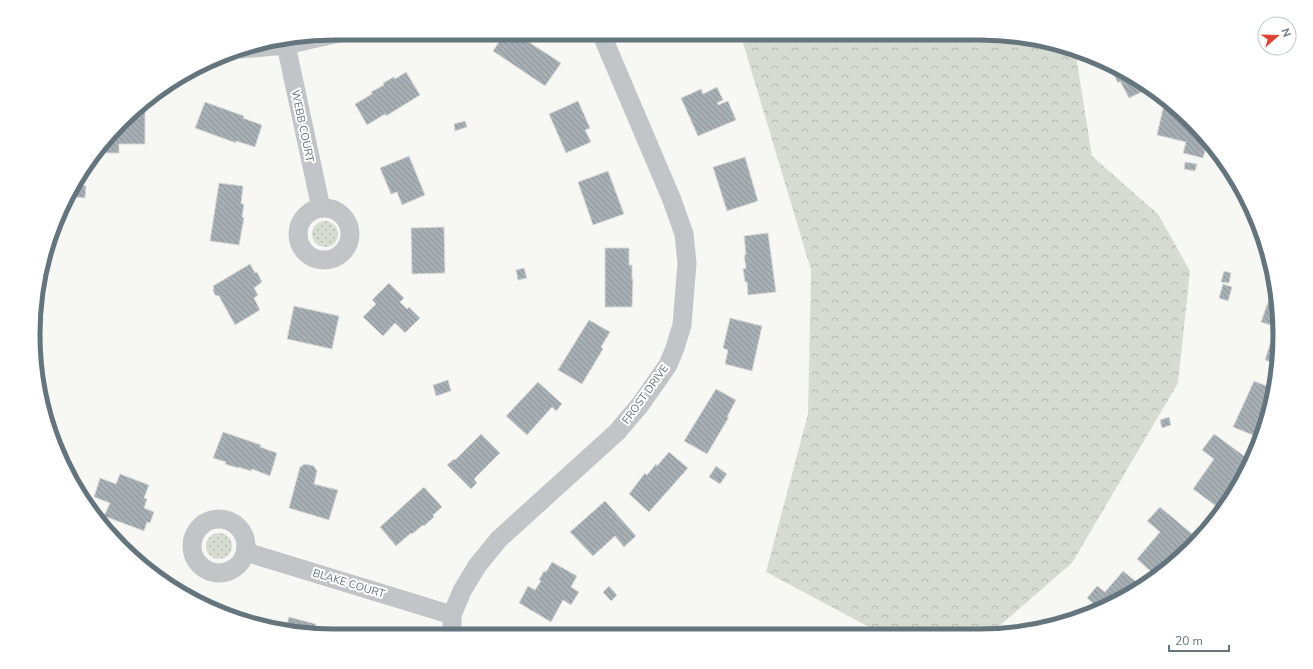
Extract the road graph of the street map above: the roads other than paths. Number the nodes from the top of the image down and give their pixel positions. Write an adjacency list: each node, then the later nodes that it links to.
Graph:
1 (604, 40): 7 (street, FROST DRIVE)
2 (292, 44): 4 (street)
3 (281, 45): 4 (street)
4 (286, 45): 5 (street, WEBB COURT)
5 (321, 208)
6 (246, 552): 7 (street, BLAKE COURT)
7 (452, 615): 8 (street, FROST DRIVE)
8 (452, 629)

